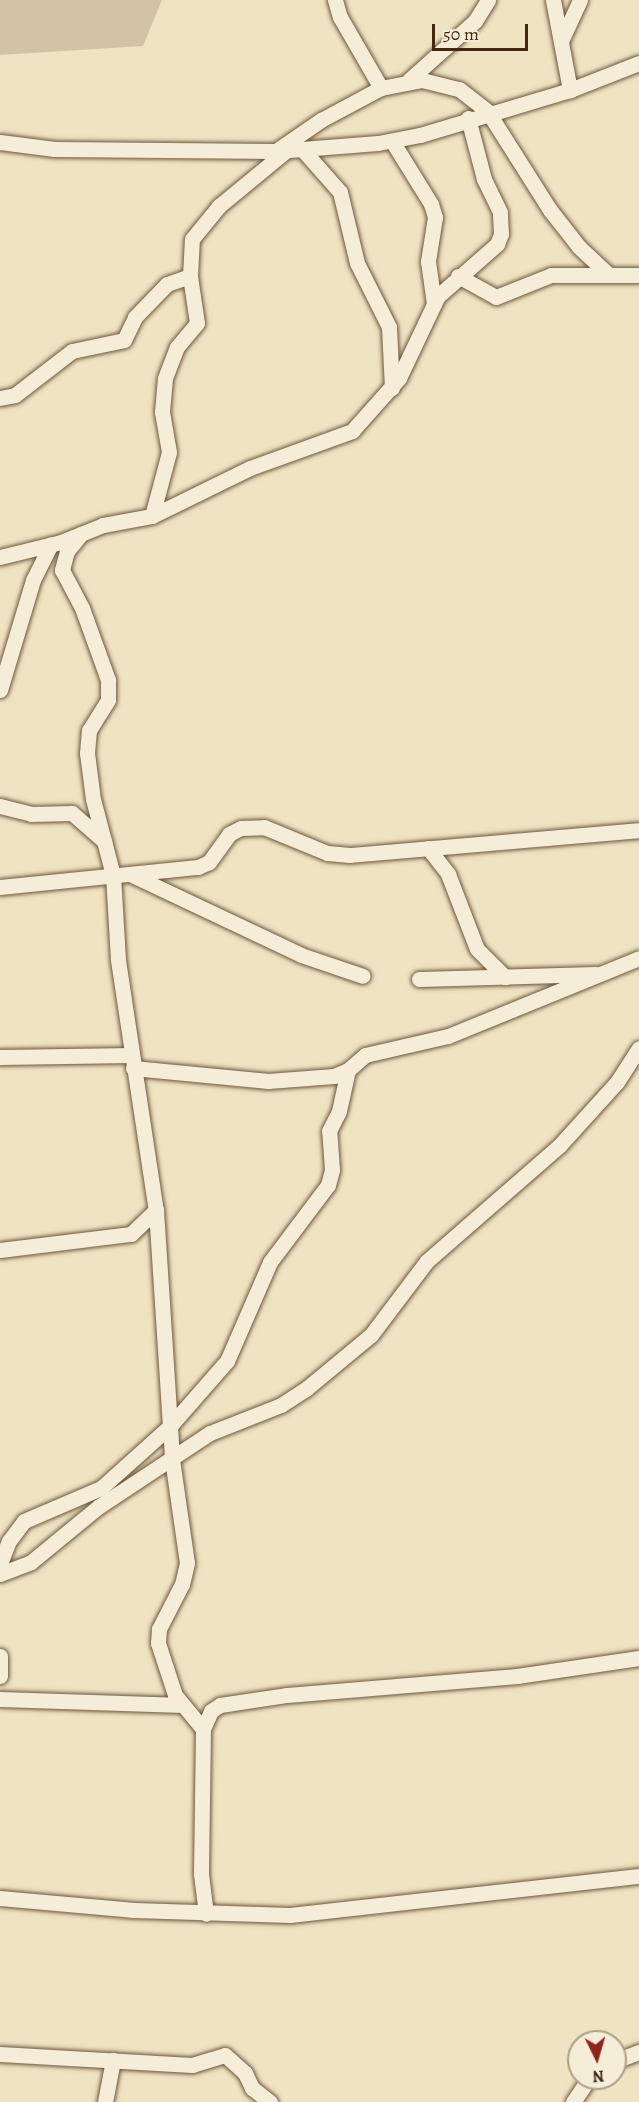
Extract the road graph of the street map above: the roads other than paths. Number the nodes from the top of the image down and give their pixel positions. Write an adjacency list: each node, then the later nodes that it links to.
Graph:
1 (335, 0): 8 (street)
2 (488, 0): 7 (street)
3 (553, 0): 5 (street)
4 (580, 0): 5 (street)
5 (561, 41): 9 (street)
6 (639, 63): 9 (street)
7 (409, 80): 8 (street); 10 (street)
8 (381, 88): 14 (street)
9 (570, 90): 10 (street)
10 (488, 112): 11 (street); 16 (street)
11 (468, 118): 12 (street); 18 (street)
12 (392, 141): 14 (street); 19 (street)
13 (0, 142): 14 (street)
14 (288, 150): 17 (street); 20 (street)
15 (639, 274): 16 (street)
16 (609, 275): 18 (street)
17 (190, 276): 21 (street); 22 (street)
18 (458, 276): 19 (street)
19 (434, 304): 20 (street)
20 (392, 388): 22 (street)
21 (0, 398)
22 (152, 516): 23 (street)
23 (81, 534): 24 (street); 29 (street)
24 (51, 544): 25 (street); 26 (street)
25 (0, 557)
26 (0, 690)
27 (0, 806): 29 (street)
28 (639, 830): 30 (street)
29 (104, 841): 32 (street)
30 (428, 848): 31 (street); 37 (street)
31 (130, 874): 32 (street); 36 (street)
32 (113, 875): 33 (street); 41 (street)
33 (0, 887)
34 (639, 958): 35 (street)
35 (605, 974): 37 (street); 42 (street)
36 (363, 976)
37 (505, 977): 38 (street)
38 (419, 980)
39 (639, 1048): 46 (street)
40 (0, 1057): 41 (street)
41 (132, 1061): 42 (street); 43 (street)
42 (348, 1070): 45 (street)
43 (156, 1210): 44 (street); 45 (street)
44 (0, 1250)
45 (171, 1426): 46 (street); 47 (street)
46 (172, 1459): 48 (street); 53 (street)
47 (0, 1563)
48 (0, 1575)
49 (0, 1656): 51 (street)
50 (639, 1659): 54 (street)
51 (0, 1676)
52 (0, 1699): 53 (street)
53 (183, 1706): 54 (street)
54 (203, 1729): 57 (street)
55 (639, 1876): 57 (street)
56 (0, 1898): 57 (street)
57 (206, 1914)
58 (0, 2054): 59 (street)
59 (113, 2060): 60 (street); 61 (street)
60 (105, 2102)
61 (270, 2102)

